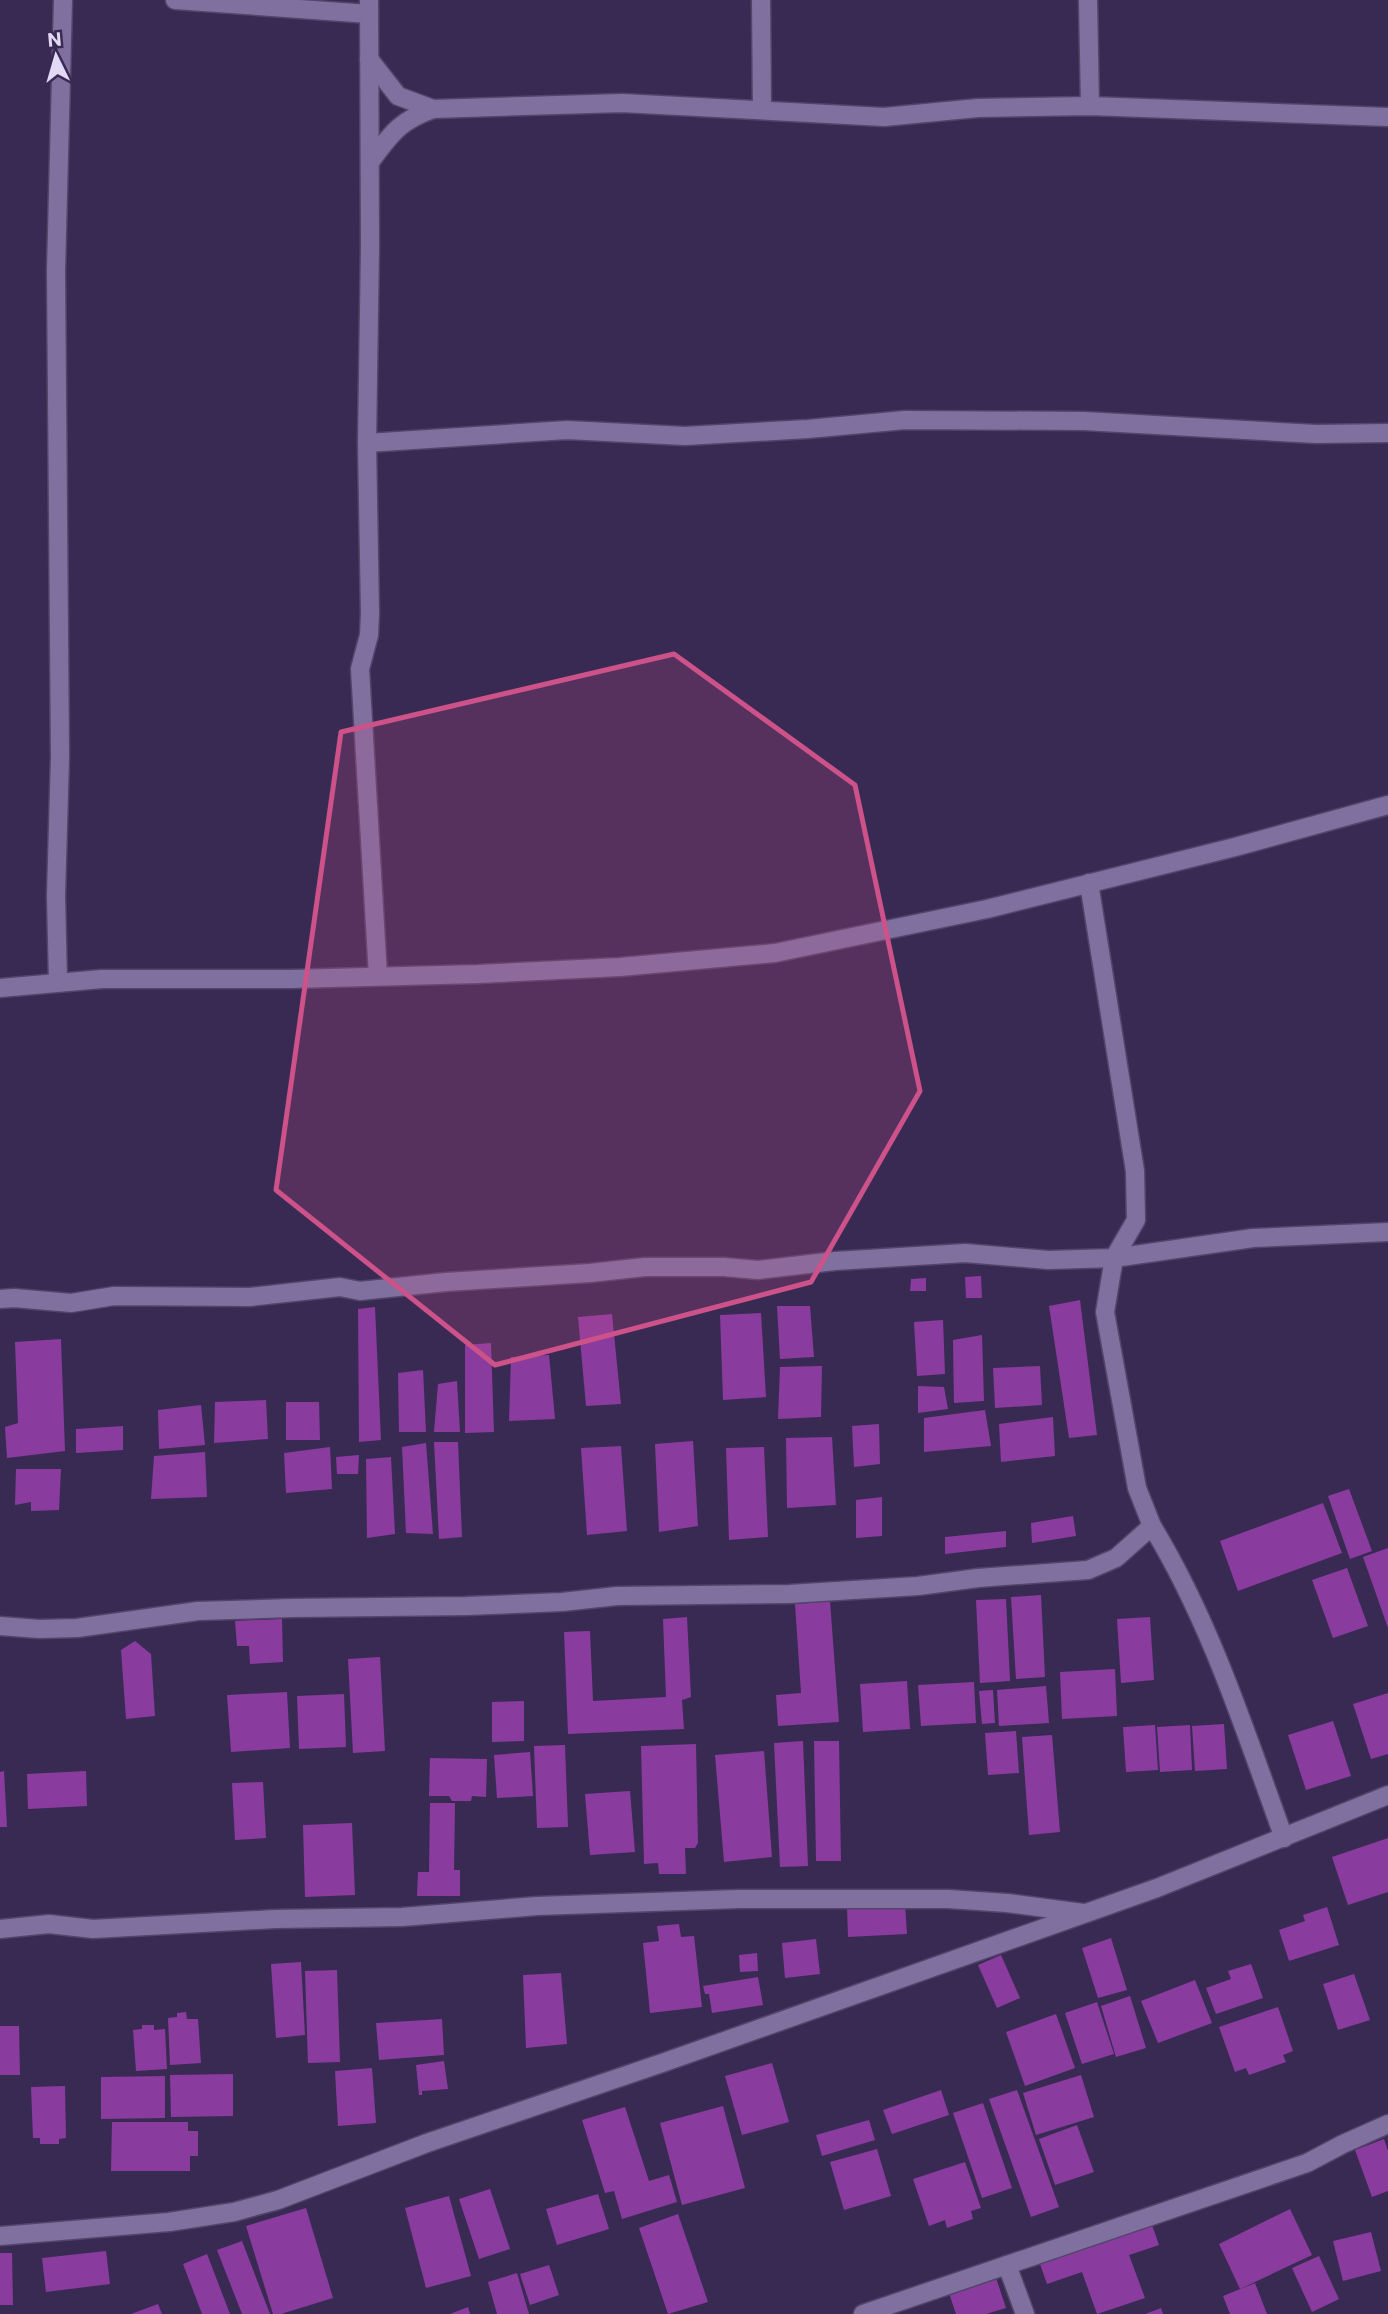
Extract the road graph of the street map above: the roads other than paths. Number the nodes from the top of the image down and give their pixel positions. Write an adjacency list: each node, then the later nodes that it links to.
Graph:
1 (63, 0): 17 (street)
2 (175, 0): 5 (street)
3 (761, 0): 9 (street)
4 (1088, 0): 7 (street)
5 (369, 7): 6 (street)
6 (369, 59): 8 (street); 11 (street)
7 (1090, 106): 9 (street); 10 (street)
8 (433, 108): 9 (street); 11 (street)
9 (762, 109)
10 (1388, 117)
11 (370, 162): 13 (street)
12 (1388, 433): 13 (street)
13 (367, 443): 16 (street)
14 (1388, 805): 15 (street)
15 (1089, 883): 16 (street); 20 (street)
16 (378, 976): 17 (street)
17 (58, 982): 18 (street)
18 (0, 988)
19 (1388, 1232): 20 (street)
20 (1114, 1258): 21 (street); 22 (street)
21 (0, 1299)
22 (1152, 1526): 23 (street); 25 (street)
23 (0, 1626)
24 (1388, 1796): 25 (street)
25 (1284, 1838): 26 (street)
26 (1087, 1913): 27 (street); 29 (street)
27 (0, 1929)
28 (1388, 2124): 30 (street)
29 (0, 2236)
30 (1007, 2265): 31 (street); 32 (street)
31 (863, 2314)
32 (1026, 2314)

